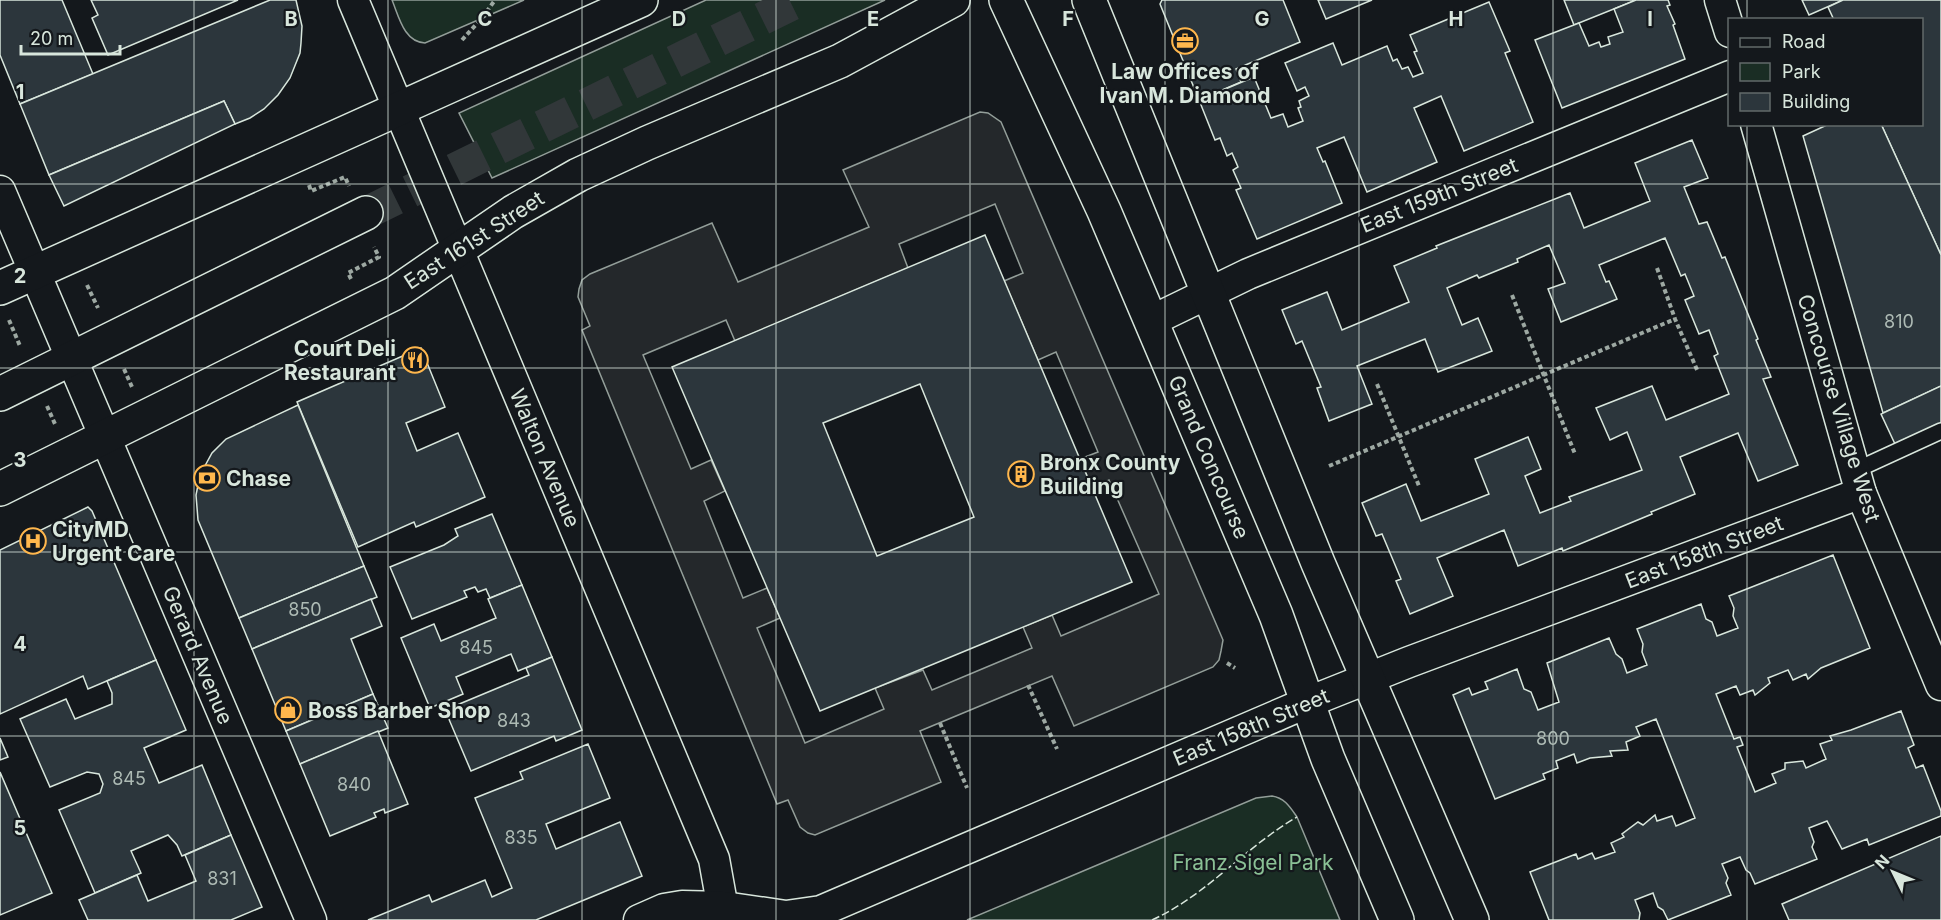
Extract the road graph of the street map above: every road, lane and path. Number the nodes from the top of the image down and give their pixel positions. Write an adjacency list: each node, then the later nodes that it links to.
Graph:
1 (352, 0): 11 (street, Walton Avenue)
2 (495, 0): 9 (path)
3 (641, 0): 11 (main road)
4 (952, 0): 15 (main road, East 161st Street)
5 (1006, 0): 24 (main road, Grand Concourse)
6 (1089, 0): 18 (main road)
7 (1720, 0): 8 (street)
8 (1728, 26)
9 (462, 40)
10 (1728, 77): 18 (street, East 159th Street)
11 (398, 110): 15 (street, Walton Avenue); 17 (main road)
12 (1757, 126): 40 (street, Concourse Village West)
13 (0, 191): 17 (street, Gerard Avenue)
14 (366, 213): 26 (main road)
15 (458, 251): 36 (main road, East 161st Street); 52 (street, Walton Avenue)
16 (1657, 268): 23 (path)
17 (34, 273): 21 (main road); 26 (street, Gerard Avenue)
18 (1208, 292): 24 (street, East 159th Street); 45 (main road)
19 (92, 295): 22 (path)
20 (1512, 296): 29 (path)
21 (3, 300): 25 (path)
22 (99, 310)
23 (1675, 319): 28 (path); 29 (path)
24 (1151, 321): 48 (main road, Grand Concourse)
25 (21, 349)
26 (70, 360): 32 (main road); 36 (street, Gerard Avenue)
27 (121, 362): 31 (path)
28 (1698, 372)
29 (1544, 374): 37 (path); 38 (path)
30 (1377, 384): 37 (path)
31 (135, 393)
32 (0, 394)
33 (44, 400): 34 (path)
34 (58, 430)
35 (1941, 432): 40 (lane)
36 (104, 437): 42 (main road, East 161st Street); 53 (street, Gerard Avenue)
37 (1399, 437): 39 (path); 41 (path)
38 (1575, 454)
39 (1329, 466)
40 (1857, 482): 45 (street, East 158th Street); 47 (street, Concourse Village West)
41 (1419, 486)
42 (0, 489)
43 (1227, 663): 44 (path)
44 (1235, 668)
45 (1368, 679): 48 (street, East 158th Street); 56 (main road)
46 (1028, 685): 50 (path)
47 (1941, 685)
48 (1306, 703): 52 (street, East 158th Street); 55 (main road, Grand Concourse)
49 (940, 723): 51 (path)
50 (1057, 749)
51 (967, 788)
52 (724, 914): 54 (street, East 158th Street)
53 (311, 920)
54 (639, 920)
55 (1397, 920)
56 (1472, 920)

